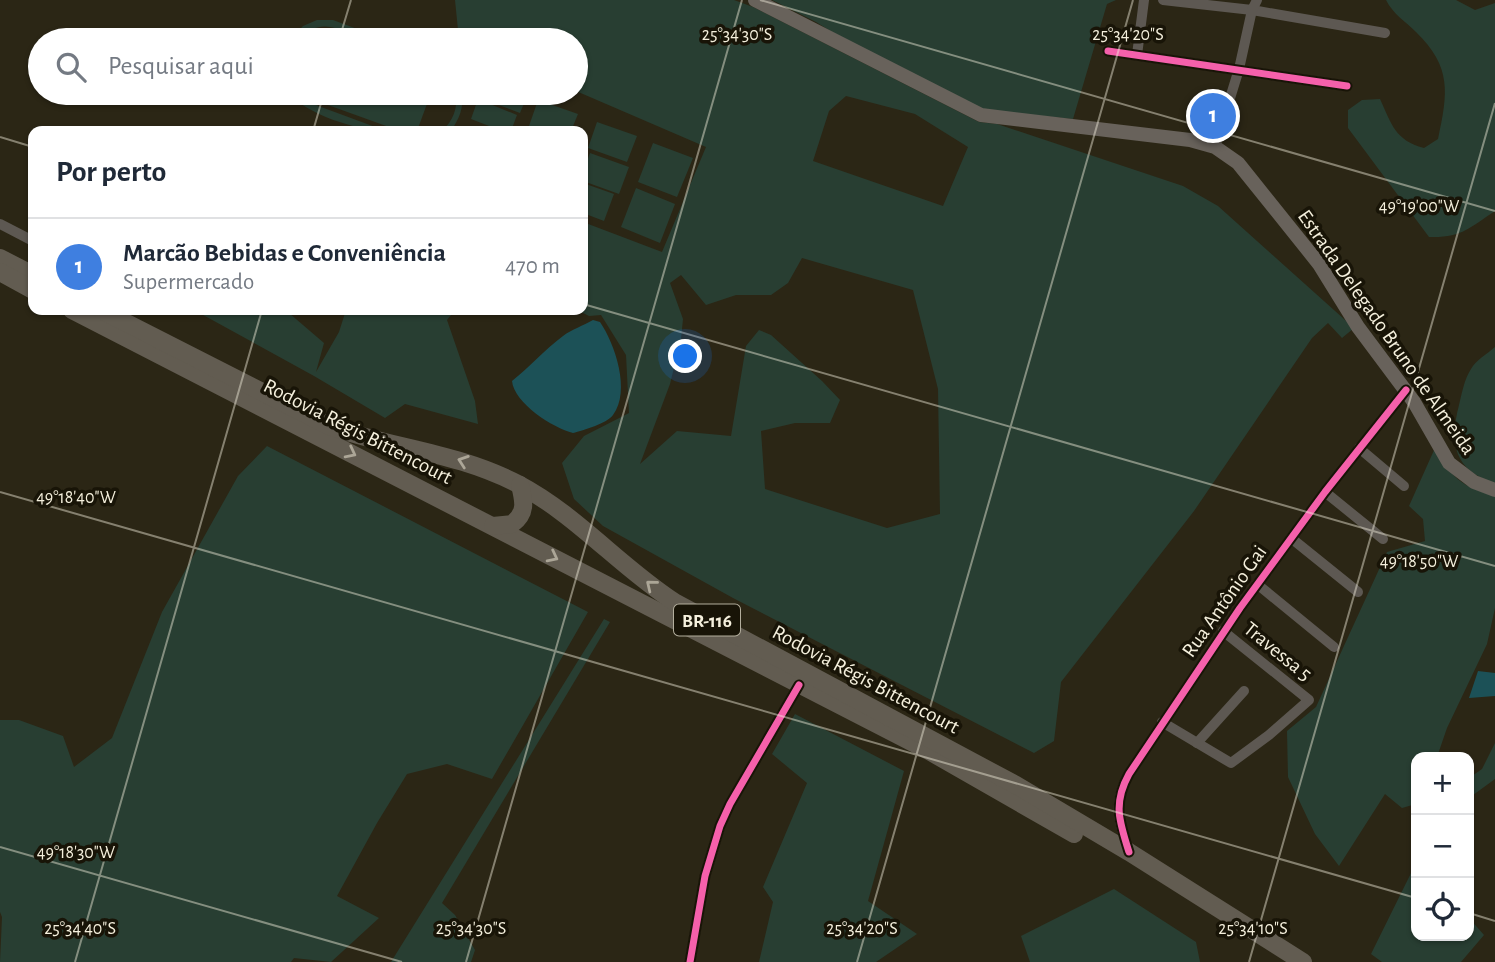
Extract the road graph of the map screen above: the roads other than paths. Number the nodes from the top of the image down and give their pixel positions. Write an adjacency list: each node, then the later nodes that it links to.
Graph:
1 (755, 0): 11 (main road, Estrada Delegado Bruno de Almeida)
2 (1144, 0): 8 (street)
3 (1163, 0): 5 (street)
4 (1257, 0): 5 (street)
5 (1252, 10): 6 (street); 9 (street)
6 (1385, 33)
7 (1108, 51): 8 (street)
8 (1137, 55): 9 (street)
9 (1239, 69): 10 (street); 11 (street)
10 (1347, 86)
11 (1215, 147): 20 (main road, Estrada Delegado Bruno de Almeida)
12 (0, 224): 13 (street)
13 (28, 238)
14 (0, 258): 16 (highway)
15 (0, 272): 17 (highway)
16 (28, 272)
17 (28, 287)
18 (82, 315): 26 (highway, Rodovia Régis Bittencourt / BR-116, one-way to 26)
19 (111, 315): 22 (highway, Rodovia Régis Bittencourt / BR-116, one-way to 19)
20 (1406, 390): 21 (street, Rua Antônio Gai); 24 (main road, Estrada Delegado Bruno de Almeida)
21 (1359, 448): 23 (street); 25 (street, Rua Antônio Gai)
22 (520, 485): 26 (highway); 37 (highway, Rodovia Régis Bittencourt / BR-116, one-way to 22)
23 (1404, 486)
24 (1495, 490)
25 (1325, 492): 27 (street, Rua Antônio Gai); 28 (street)
26 (492, 526): 33 (highway, Rodovia Régis Bittencourt / BR-116, one-way to 33)
27 (1291, 538): 29 (street, Rua Antônio Gai); 30 (street)
28 (1383, 539)
29 (1257, 584): 31 (street, Rua Antônio Gai); 32 (street)
30 (1358, 592)
31 (1223, 631): 35 (street, Rua Antônio Gai); 36 (street, Travessa 5)
32 (1334, 647)
33 (799, 685): 38 (street); 39 (highway, Rodovia Régis Bittencourt / BR-116)
34 (1244, 691): 36 (street)
35 (1162, 722): 36 (street); 37 (street, Rua Antônio Gai)
36 (1197, 743)
37 (1129, 852): 40 (highway, Rodovia Régis Bittencourt / BR-116)
38 (690, 962)
39 (1282, 962)
40 (1303, 962)

